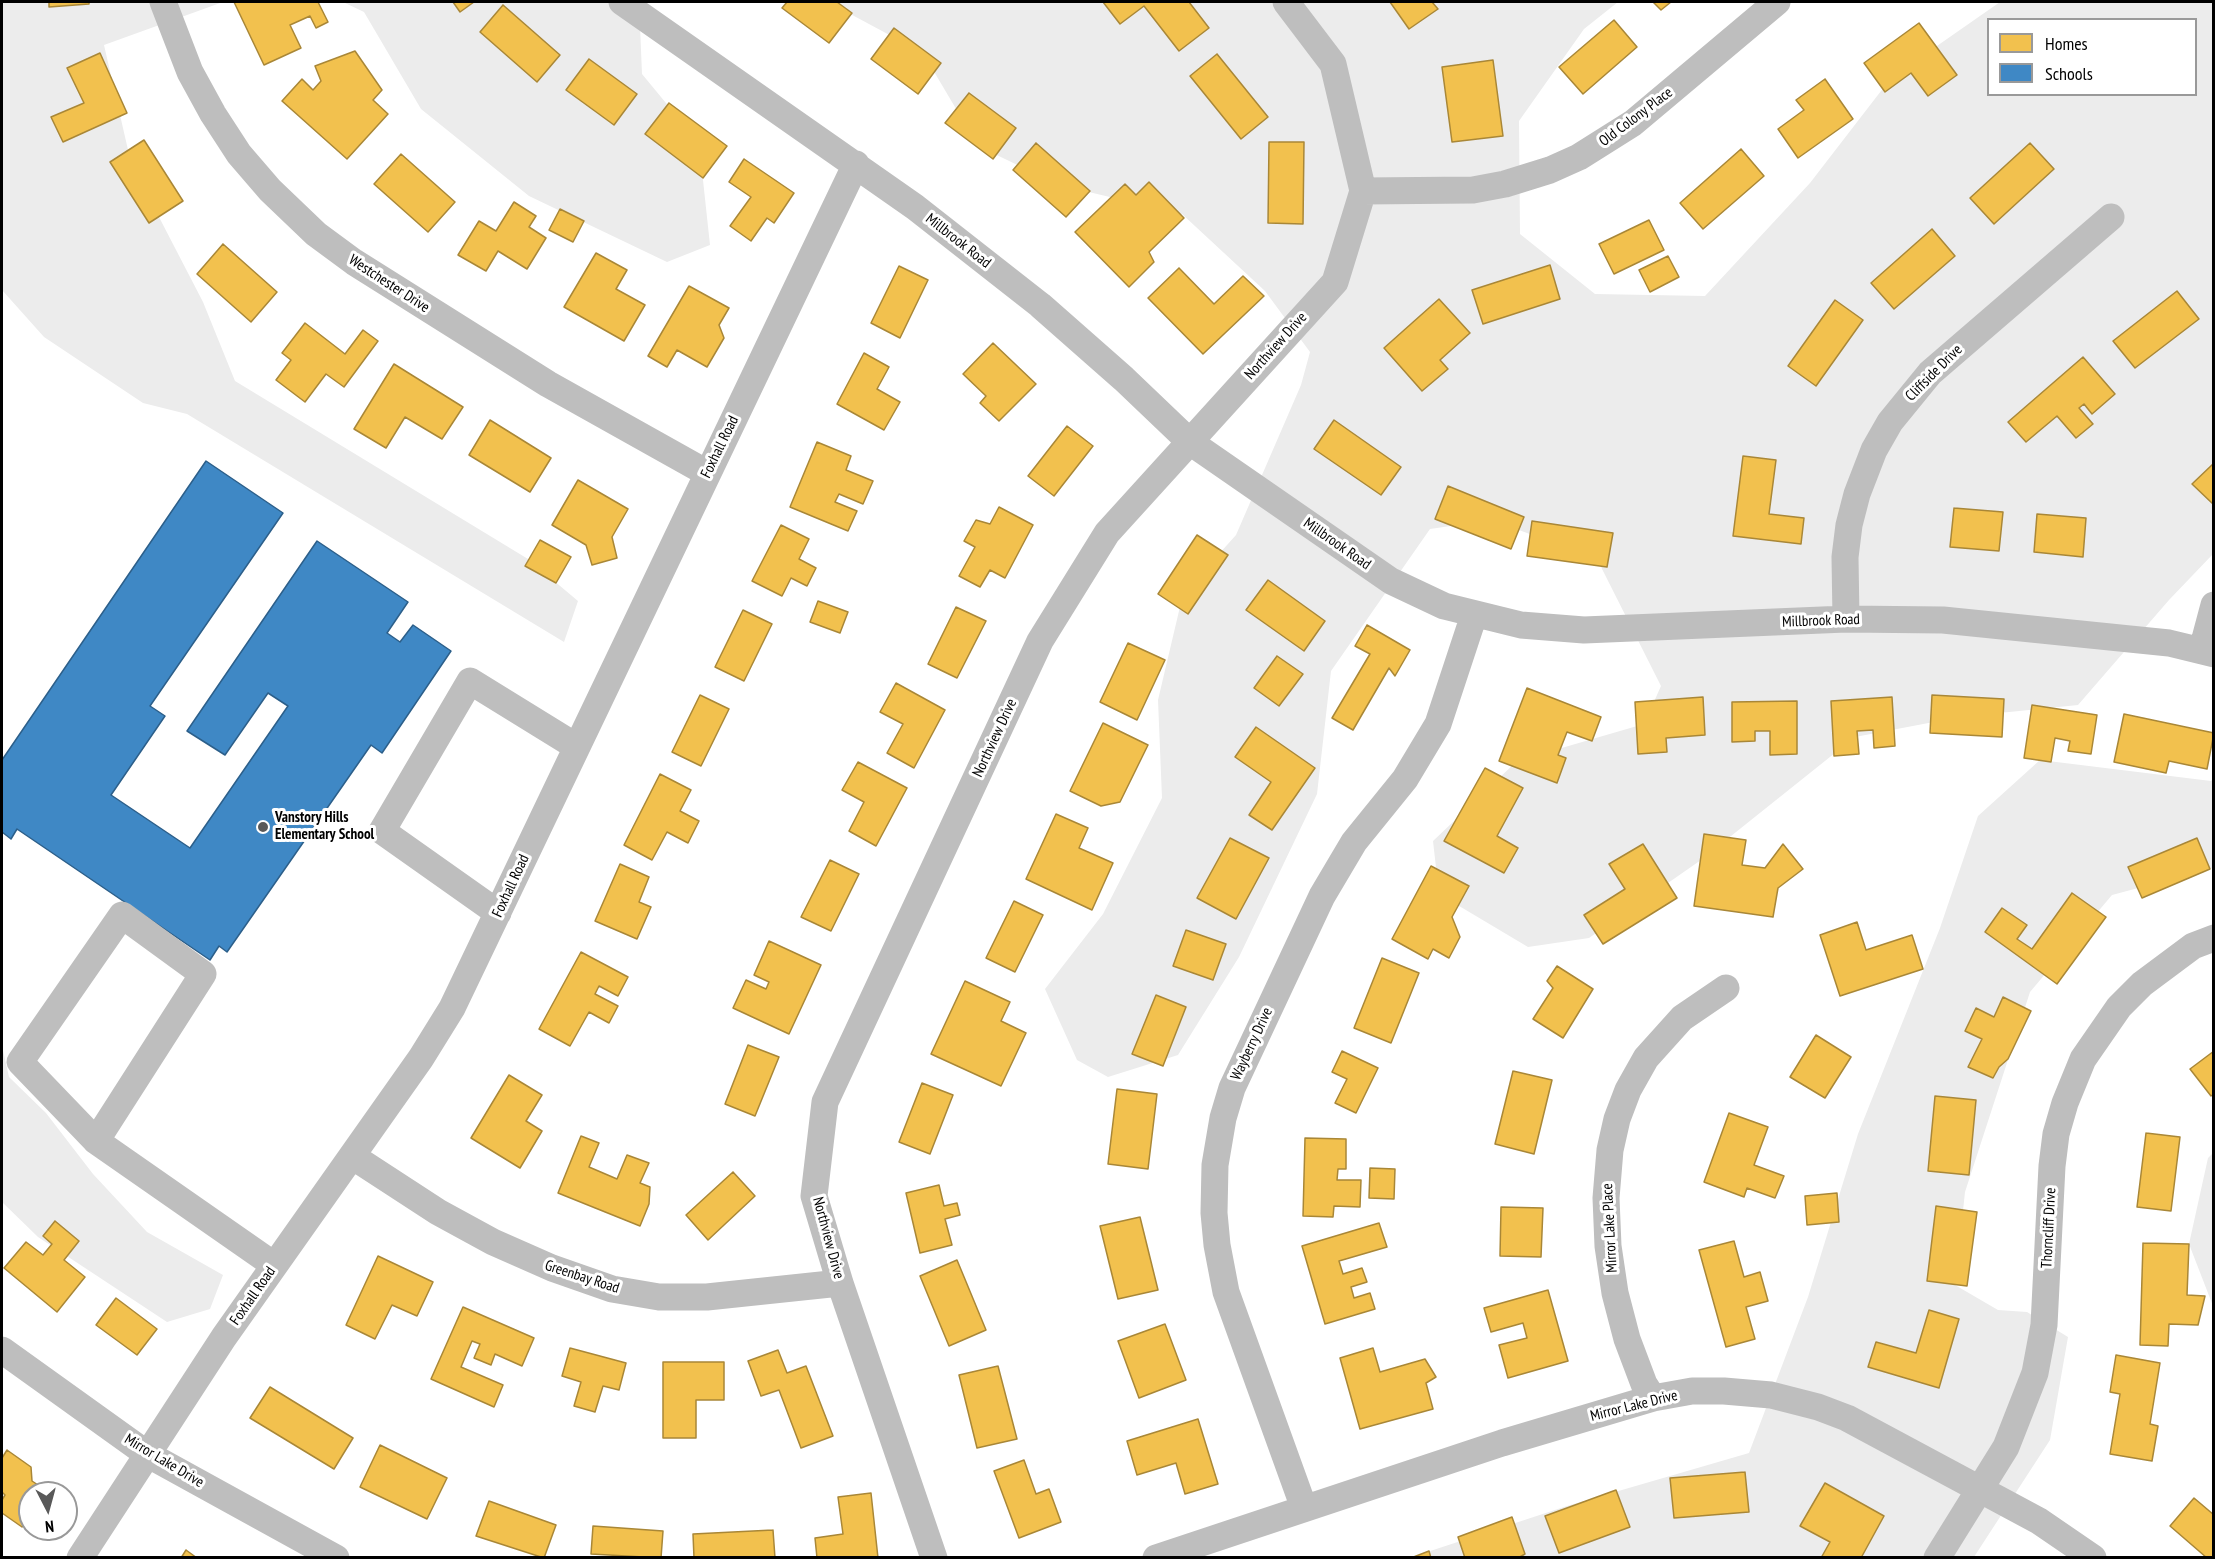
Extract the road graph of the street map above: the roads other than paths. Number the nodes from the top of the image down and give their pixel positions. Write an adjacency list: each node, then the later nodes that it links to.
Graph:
1 (163, 2): 9 (street, Westchester Drive)
2 (622, 2): 5 (street, Millbrook Road)
3 (1286, 2): 6 (street)
4 (1777, 2): 6 (street, Old Colony Place)
5 (855, 164): 8 (street, Millbrook Road); 9 (street, Foxhall Road)
6 (1363, 191): 8 (street, Northview Drive)
7 (2111, 217): 12 (street, Cliffside Drive)
8 (1190, 442): 11 (street, Millbrook Road); 21 (street, Northview Drive)
9 (707, 473): 14 (street, Foxhall Road)
10 (2214, 605): 13 (street)
11 (1474, 615): 12 (street, Millbrook Road); 26 (street, Wayberry Drive)
12 (1846, 619): 13 (street, Millbrook Road)
13 (2208, 652)
14 (577, 747): 15 (street, Foxhall Road); 15 (street)
15 (498, 912): 19 (street, Foxhall Road)
16 (2214, 938): 25 (street, Thorncliff Drive)
17 (1726, 987): 23 (street, Mirror Lake Place)
18 (96, 1141): 18 (street); 20 (street)
19 (352, 1156): 20 (street, Foxhall Road); 21 (street, Greenbay Road)
20 (274, 1265): 24 (street, Foxhall Road)
21 (840, 1283): 29 (street, Northview Drive)
22 (2, 1350): 24 (street, Mirror Lake Drive)
23 (1653, 1398): 25 (street, Mirror Lake Drive); 26 (street, Mirror Lake Drive)
24 (147, 1454): 27 (street, Foxhall Road); 28 (street, Mirror Lake Drive)
25 (1981, 1488): 31 (street, Thorncliff Drive); 32 (street, Mirror Lake Drive)
26 (1304, 1509): 30 (street, Mirror Lake Drive)
27 (80, 1557)
28 (336, 1557)
29 (934, 1557)
30 (1155, 1557)
31 (1937, 1557)
32 (2093, 1557)

